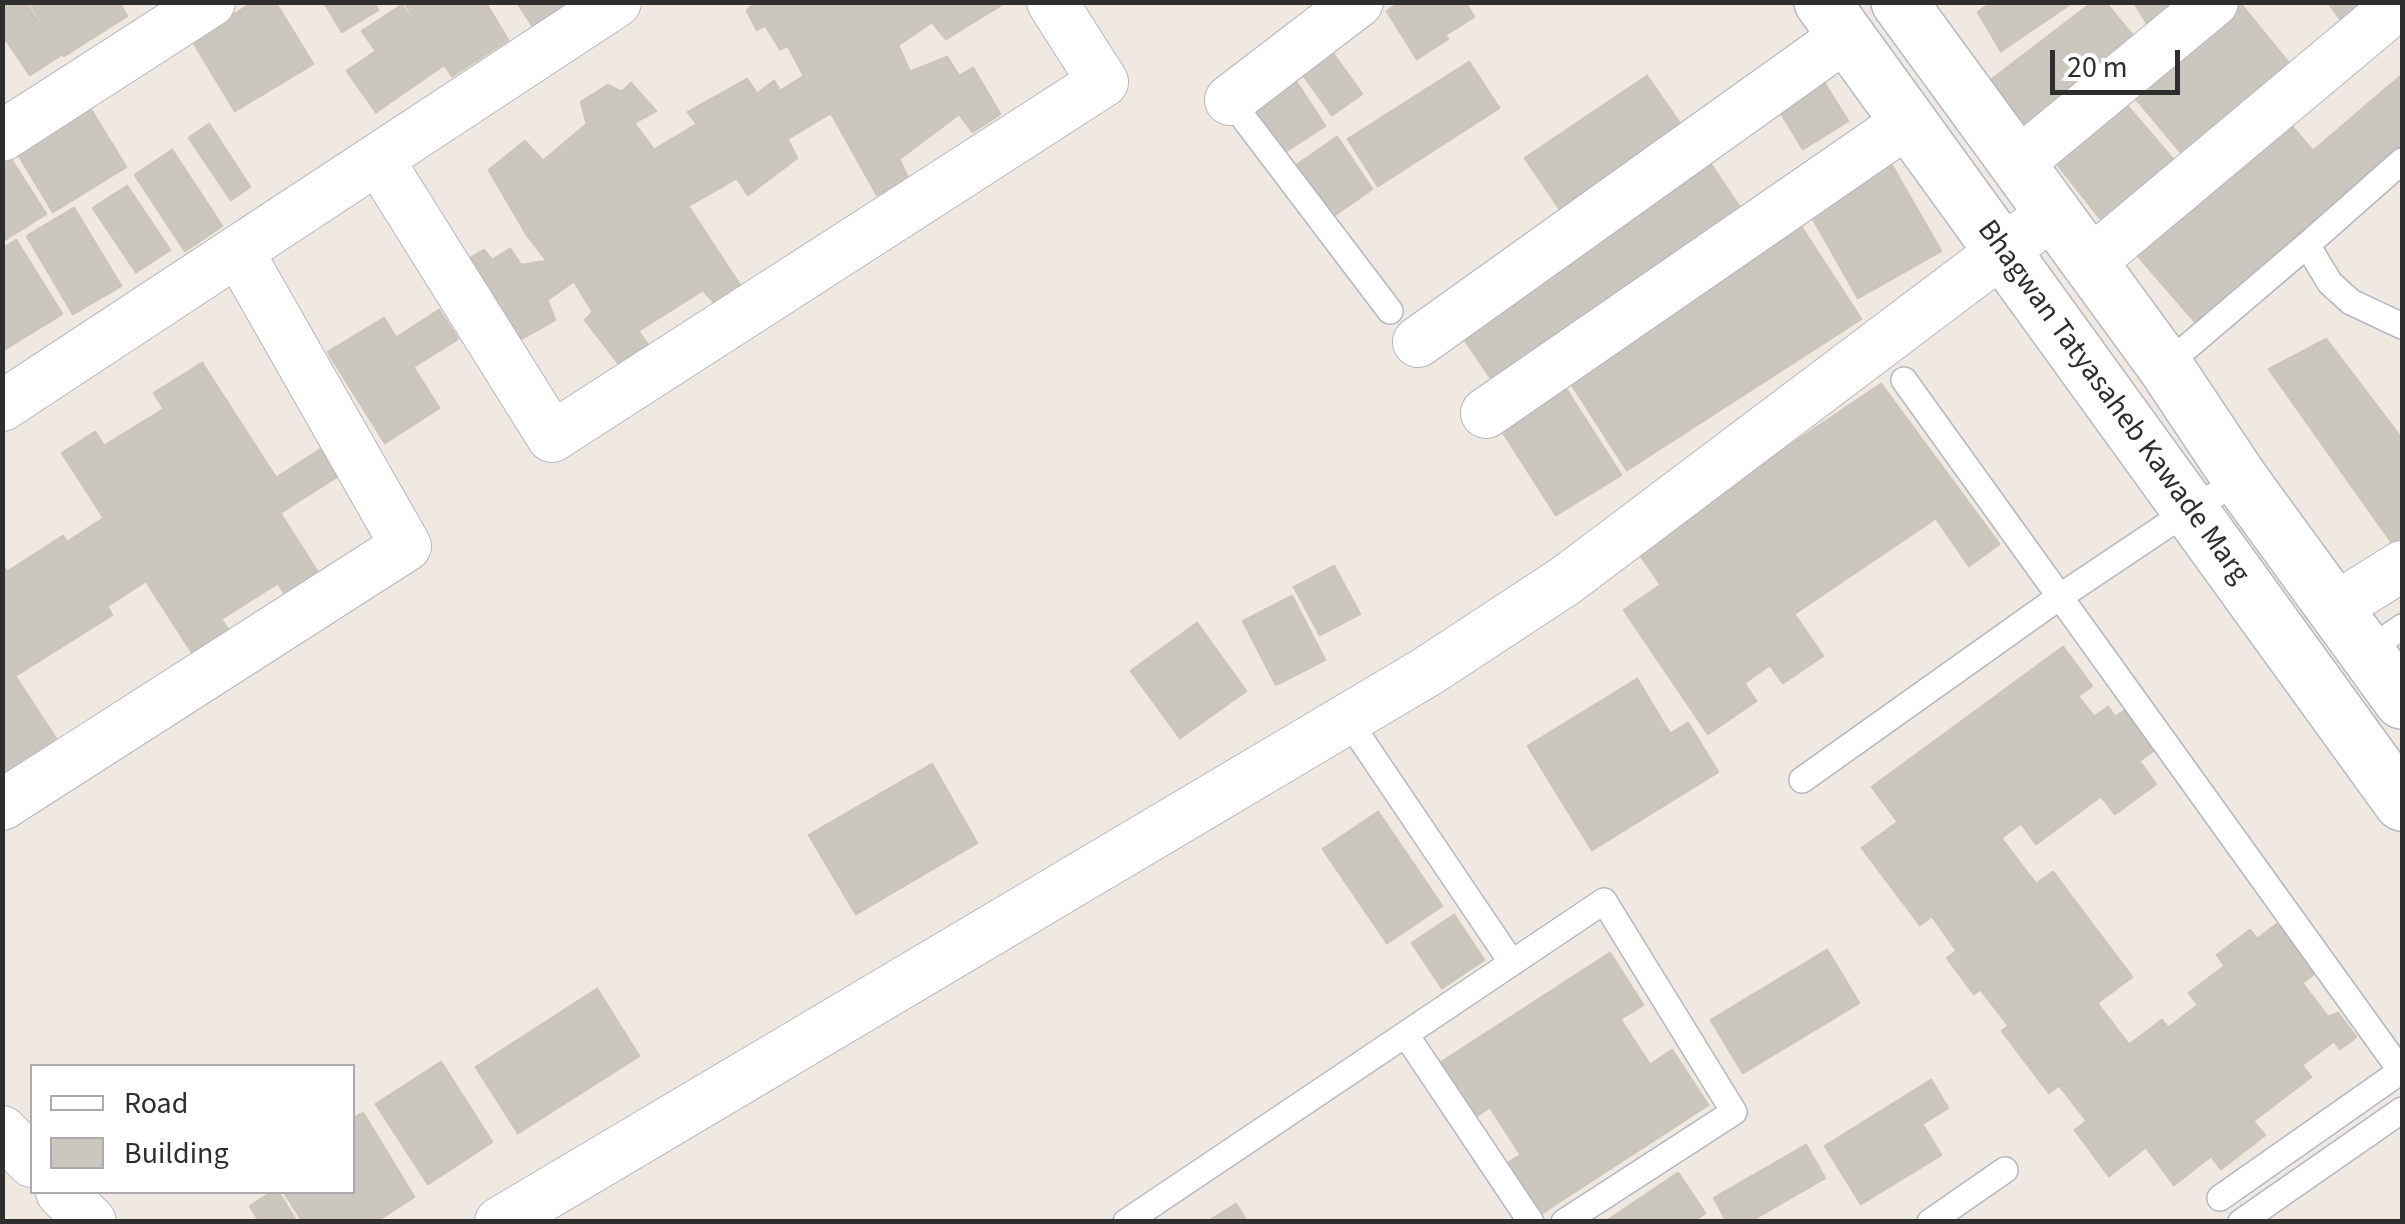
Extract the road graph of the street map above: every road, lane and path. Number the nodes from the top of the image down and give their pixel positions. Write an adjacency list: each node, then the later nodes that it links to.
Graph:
1 (210, 2): 12 (street)
2 (594, 2): 25 (street)
3 (616, 2): 13 (street)
4 (1052, 2): 13 (street)
5 (1358, 2): 10 (street)
6 (1898, 2): 15 (street, Bhagwan Tatyasaheb Kawade Marg)
7 (2213, 2): 15 (street)
8 (2392, 8): 20 (street)
9 (1834, 19): 11 (street, Bhagwan Tatyasaheb Kawade Marg); 21 (street)
10 (1230, 100): 21 (lane)
11 (1908, 122): 19 (street, Bhagwan Tatyasaheb Kawade Marg); 27 (street)
12 (2, 136)
13 (378, 159): 18 (street)
14 (2402, 161): 17 (lane)
15 (2016, 165): 16 (street, Bhagwan Tatyasaheb Kawade Marg)
16 (2052, 214): 19 (street); 20 (street, Bhagwan Tatyasaheb Kawade Marg)
17 (2307, 245): 22 (lane); 23 (lane)
18 (238, 251): 26 (street); 37 (street)
19 (2001, 251): 29 (street, Bhagwan Tatyasaheb Kawade Marg); 34 (street)
20 (2088, 264): 23 (street, Bhagwan Tatyasaheb Kawade Marg)
21 (1404, 326)
22 (2402, 326)
23 (2165, 366): 28 (street, Bhagwan Tatyasaheb Kawade Marg)
24 (1904, 380): 31 (lane)
25 (2, 384)
26 (2, 406)
27 (1486, 413)
28 (2241, 480): 29 (lane); 32 (street, Bhagwan Tatyasaheb Kawade Marg)
29 (2191, 510): 31 (lane); 36 (street, Bhagwan Tatyasaheb Kawade Marg)
30 (2402, 566): 32 (street)
31 (2058, 598): 35 (lane); 45 (lane)
32 (2367, 629): 33 (street, Bhagwan Tatyasaheb Kawade Marg)
33 (2402, 702)
34 (1348, 720): 38 (lane); 47 (street)
35 (1802, 780)
36 (2402, 803)
37 (2, 805)
38 (1512, 963): 39 (lane); 50 (lane)
39 (1406, 1035): 48 (lane); 49 (lane)
40 (2402, 1110): 52 (lane)
41 (2, 1131): 42 (street)
42 (30, 1160)
43 (2004, 1170): 51 (lane)
44 (63, 1194): 46 (street)
45 (2220, 1198)
46 (91, 1222)
47 (500, 1222)
48 (1126, 1222)
49 (1531, 1222)
50 (1564, 1222)
51 (1930, 1222)
52 (2241, 1222)

